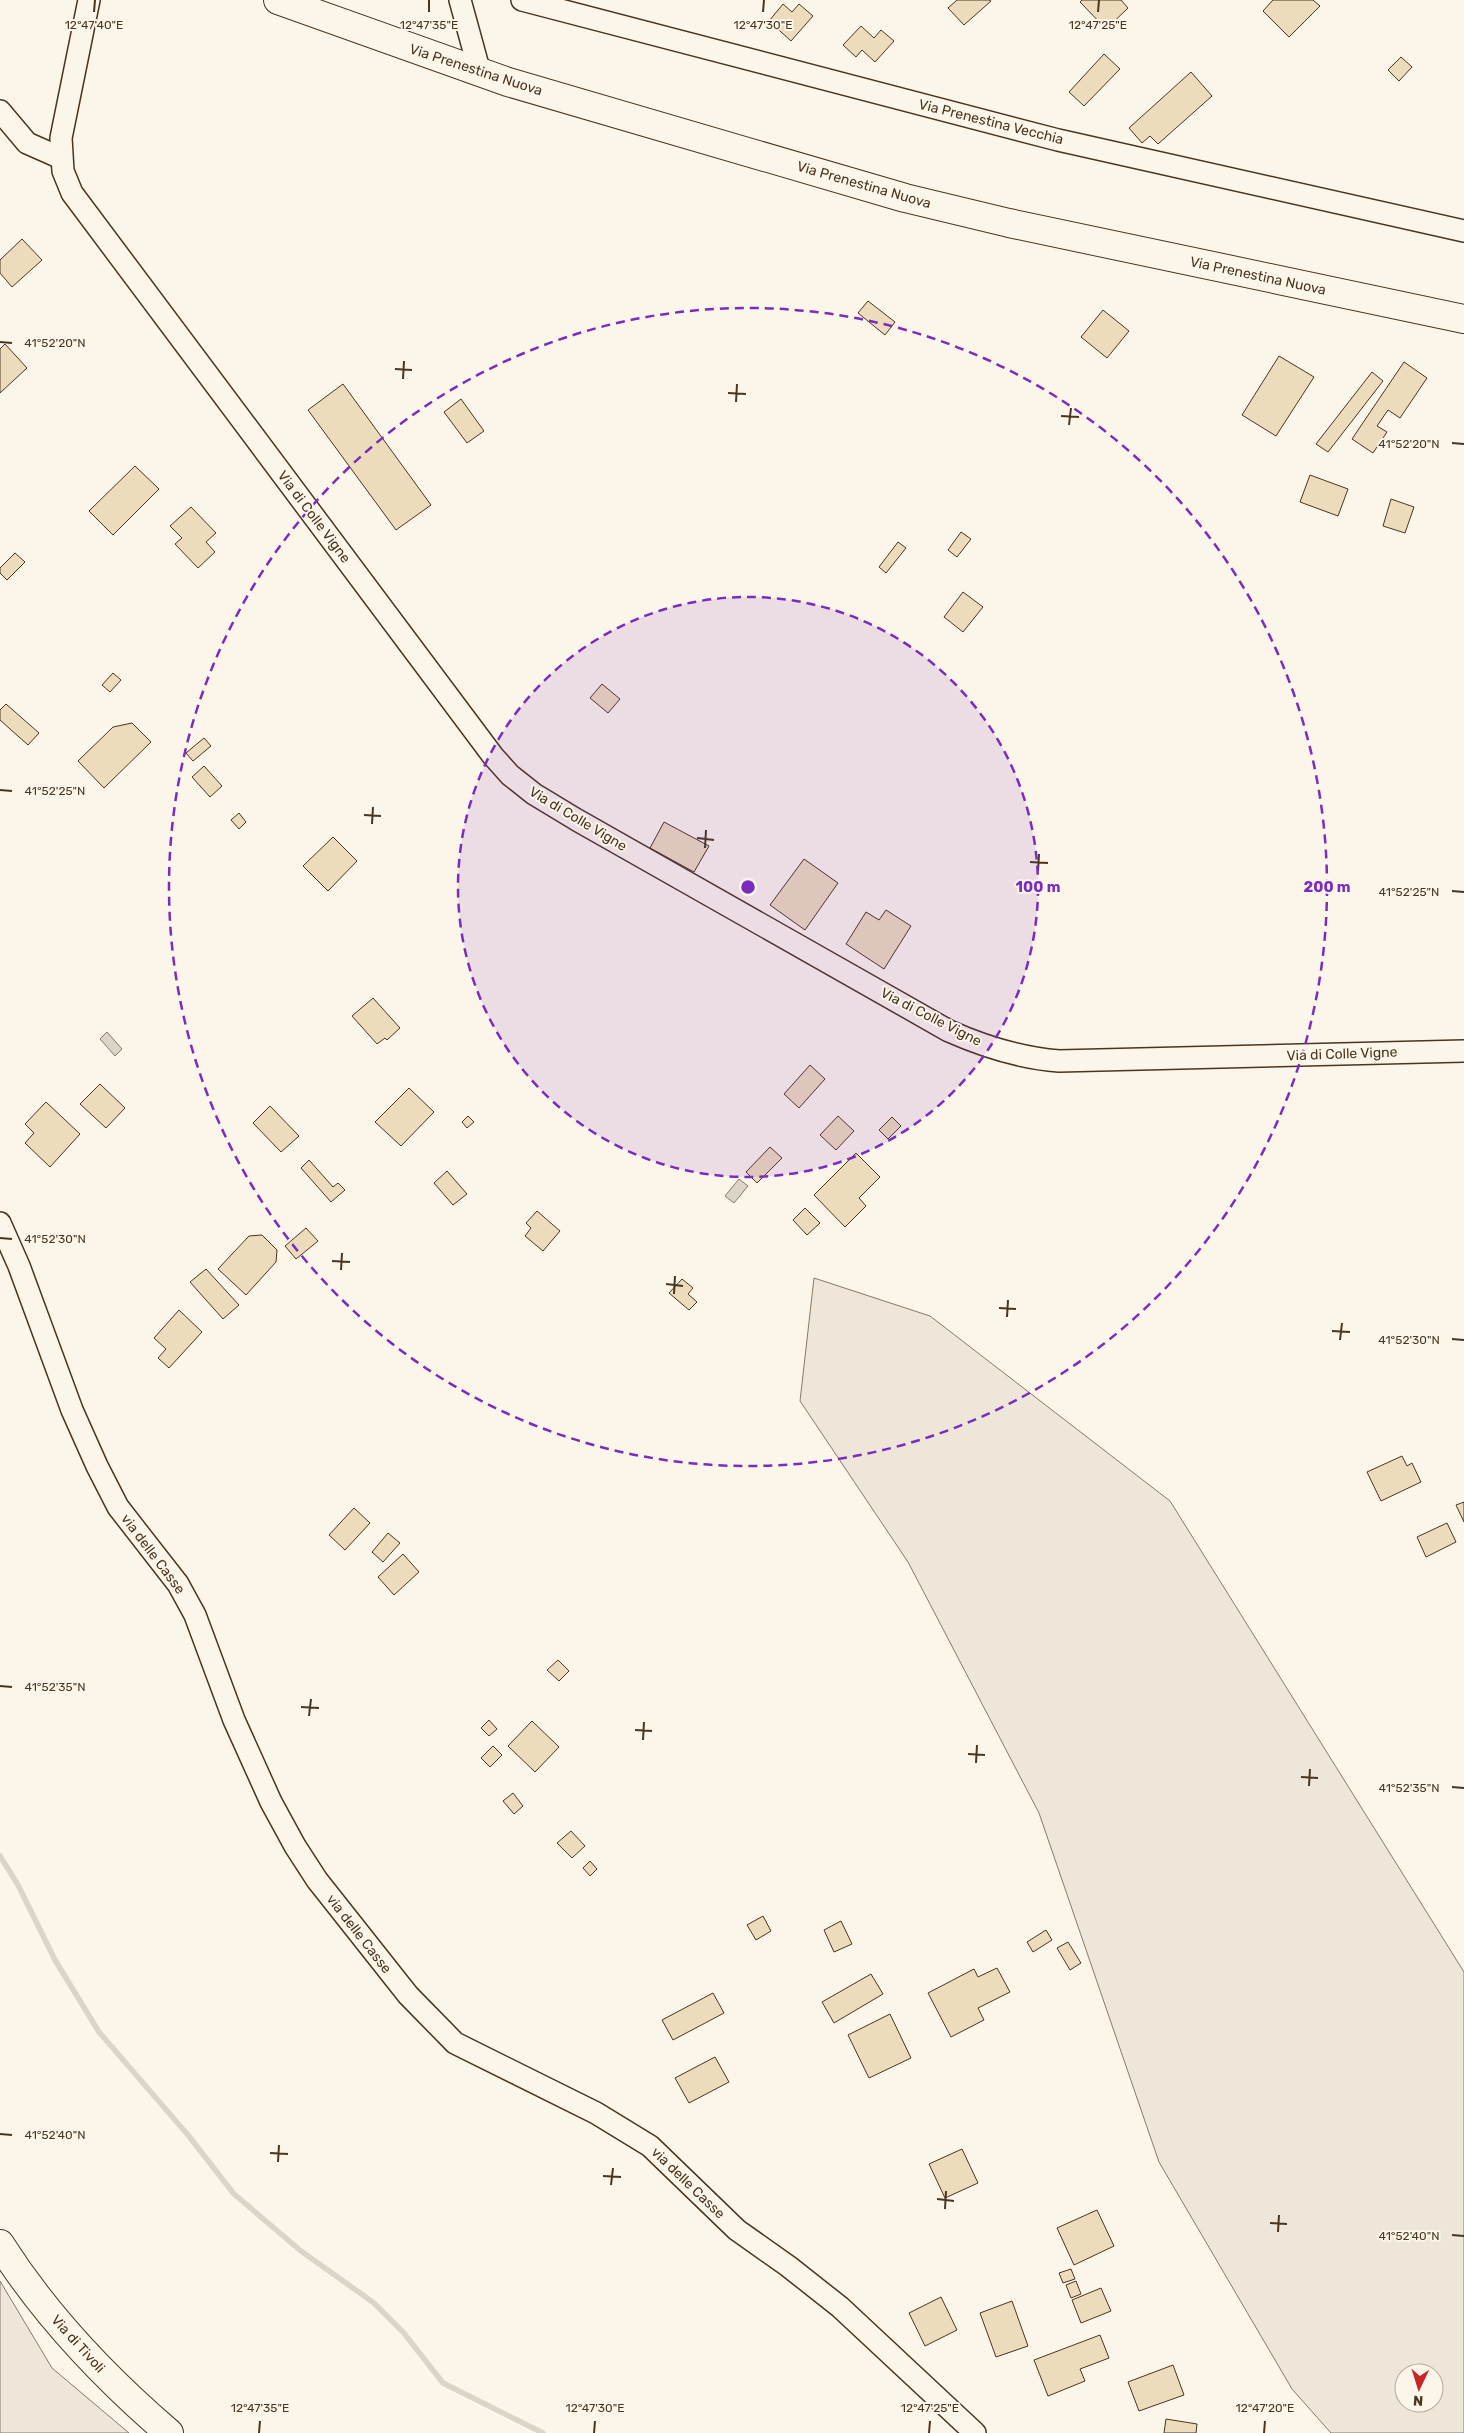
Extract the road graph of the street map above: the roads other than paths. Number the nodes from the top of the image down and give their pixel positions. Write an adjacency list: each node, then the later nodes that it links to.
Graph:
1 (89, 0): 7 (street, Via di Colle Vigne)
2 (278, 0): 5 (main road, Via Prenestina Nuova)
3 (460, 0): 5 (street)
4 (522, 0): 8 (street, Via Prenestina Vecchia)
5 (480, 72): 9 (main road, Via Prenestina Nuova)
6 (0, 111): 7 (street)
7 (61, 158): 10 (street, Via di Colle Vigne)
8 (1464, 231)
9 (1464, 319)
10 (1464, 1050)
11 (0, 1223): 14 (street, via delle Casse)
12 (0, 2244): 13 (main road, Via di Tivoli)
13 (169, 2433)
14 (975, 2433)

